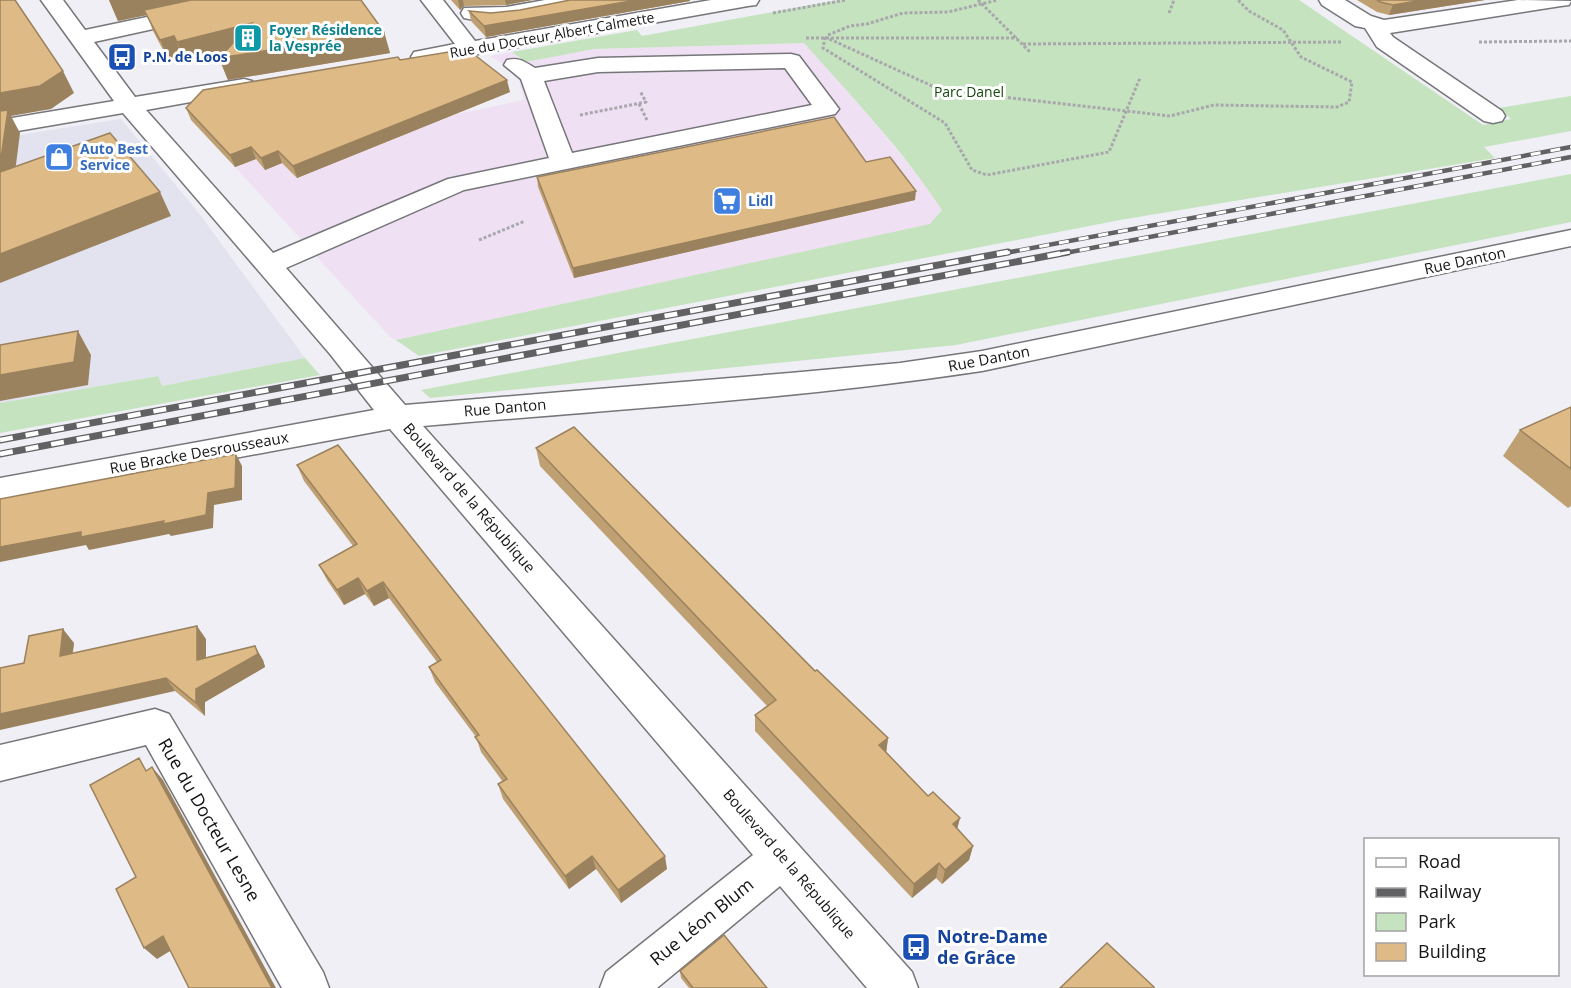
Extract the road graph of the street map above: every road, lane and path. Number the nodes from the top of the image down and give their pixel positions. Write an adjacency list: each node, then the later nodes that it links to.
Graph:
1 (52, 0): 22 (street, Boulevard de la République)
2 (258, 0): 22 (street)
3 (432, 0): 18 (street)
4 (497, 0): 16 (street)
5 (579, 0): 16 (street)
6 (748, 0): 14 (street, Rue du Docteur Albert Calmette)
7 (978, 0): 15 (path)
8 (998, 0): 15 (path)
9 (1174, 0): 17 (path)
10 (1238, 0): 25 (path)
11 (1330, 0): 20 (street)
12 (1560, 0): 20 (street)
13 (606, 4): 19 (street)
14 (698, 4): 19 (street, Rue du Docteur Albert Calmette)
15 (982, 4): 21 (path); 23 (path)
16 (472, 13): 18 (street)
17 (1169, 13)
18 (450, 20): 27 (street)
19 (624, 22): 27 (street, Rue du Docteur Albert Calmette)
20 (1379, 34): 25 (path); 35 (street)
21 (825, 37): 34 (path); 34 (path)
22 (80, 38): 33 (street, Boulevard de la République)
23 (1017, 38): 24 (path); 26 (path)
24 (975, 39)
25 (1293, 43): 26 (path); 34 (path)
26 (1023, 44): 28 (path)
27 (479, 48): 29 (street, Rue du Docteur Albert Calmette); 30 (street)
28 (1030, 52)
29 (397, 61)
30 (531, 76): 37 (street); 37 (street)
31 (1140, 78): 34 (path)
32 (260, 84): 33 (street)
33 (129, 105): 36 (street); 41 (street, Boulevard de la République)
34 (1127, 111)
35 (1493, 116)
36 (0, 127)
37 (563, 162): 41 (street)
38 (525, 221): 40 (path)
39 (1571, 238): 42 (street, Rue Danton)
40 (479, 240)
41 (269, 265): 42 (street, Boulevard de la République)
42 (397, 417): 43 (street, Rue Bracke Desrousseaux); 45 (street, Boulevard de la République)
43 (0, 490)
44 (0, 763): 46 (street, Rue du Docteur Lesne)
45 (783, 857): 47 (street, Rue Léon Blum); 48 (street, Boulevard de la République)
46 (307, 988)
47 (622, 988)
48 (896, 988)

